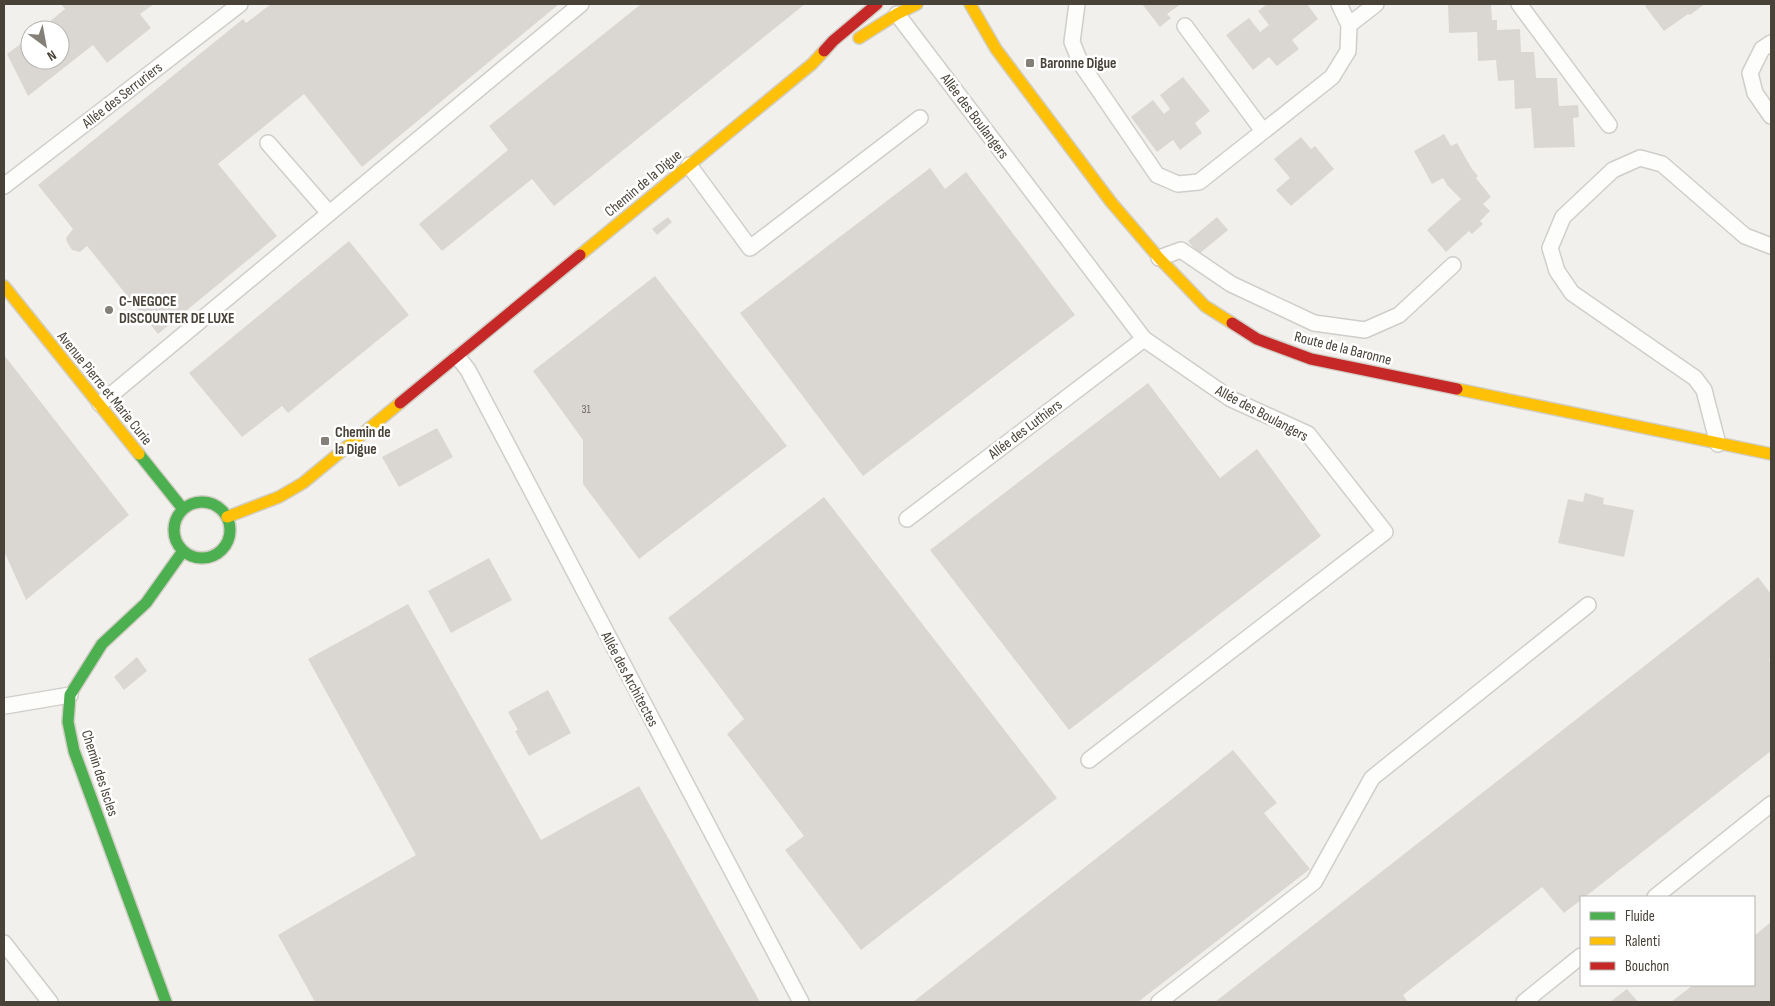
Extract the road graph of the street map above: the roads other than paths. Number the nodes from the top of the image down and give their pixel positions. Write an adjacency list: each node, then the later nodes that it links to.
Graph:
1 (240, 4): 21 (lane, Allée des Serruriers)
2 (581, 4): 22 (lane)
3 (877, 4): 14 (main road, Chemin de la Digue)
4 (917, 4): 10 (main road, Chemin de la Digue)
5 (970, 4): 24 (main road, Route de la Baronne)
6 (1077, 4): 18 (lane)
7 (1339, 4): 11 (lane)
8 (1376, 4): 11 (lane)
9 (1519, 4): 17 (lane)
10 (897, 14): 14 (main road, Chemin de la Digue); 27 (lane, Allée des Boulangers)
11 (1349, 25): 18 (lane)
12 (1185, 26): 18 (lane)
13 (1771, 43): 15 (lane)
14 (812, 64): 20 (main road, Chemin de la Digue)
15 (1771, 116)
16 (920, 118): 20 (lane)
17 (1609, 124)
18 (1263, 130)
19 (268, 143): 22 (lane)
20 (688, 165): 28 (main road, Chemin de la Digue)
21 (4, 186)
22 (329, 213): 29 (lane)
23 (1771, 246): 30 (lane)
24 (1159, 258): 25 (lane); 30 (main road, Route de la Baronne)
25 (1453, 265)
26 (4, 286): 29 (main road, Avenue Pierre et Marie Curie)
27 (1144, 339): 34 (lane, Allée des Luthiers); 39 (lane, Allée des Boulangers)
28 (458, 356): 33 (main road, Chemin de la Digue); 46 (lane, Allée des Architectes)
29 (100, 404): 32 (main road, Avenue Pierre et Marie Curie)
30 (1718, 444): 31 (main road, Route de la Baronne)
31 (1771, 454)
32 (183, 509): 33 (main road); 35 (main road)
33 (227, 517): 35 (main road)
34 (906, 519)
35 (183, 550): 37 (main road, Chemin des Iscles)
36 (1588, 605): 47 (lane)
37 (70, 695): 38 (lane); 45 (main road, Chemin des Iscles)
38 (5, 706)
39 (1089, 760)
40 (1771, 804): 41 (lane)
41 (1656, 896)
42 (4, 943): 44 (lane)
43 (1580, 957): 48 (lane)
44 (50, 1002)
45 (166, 1002)
46 (801, 1002)
47 (1159, 1002)
48 (1524, 1002)

